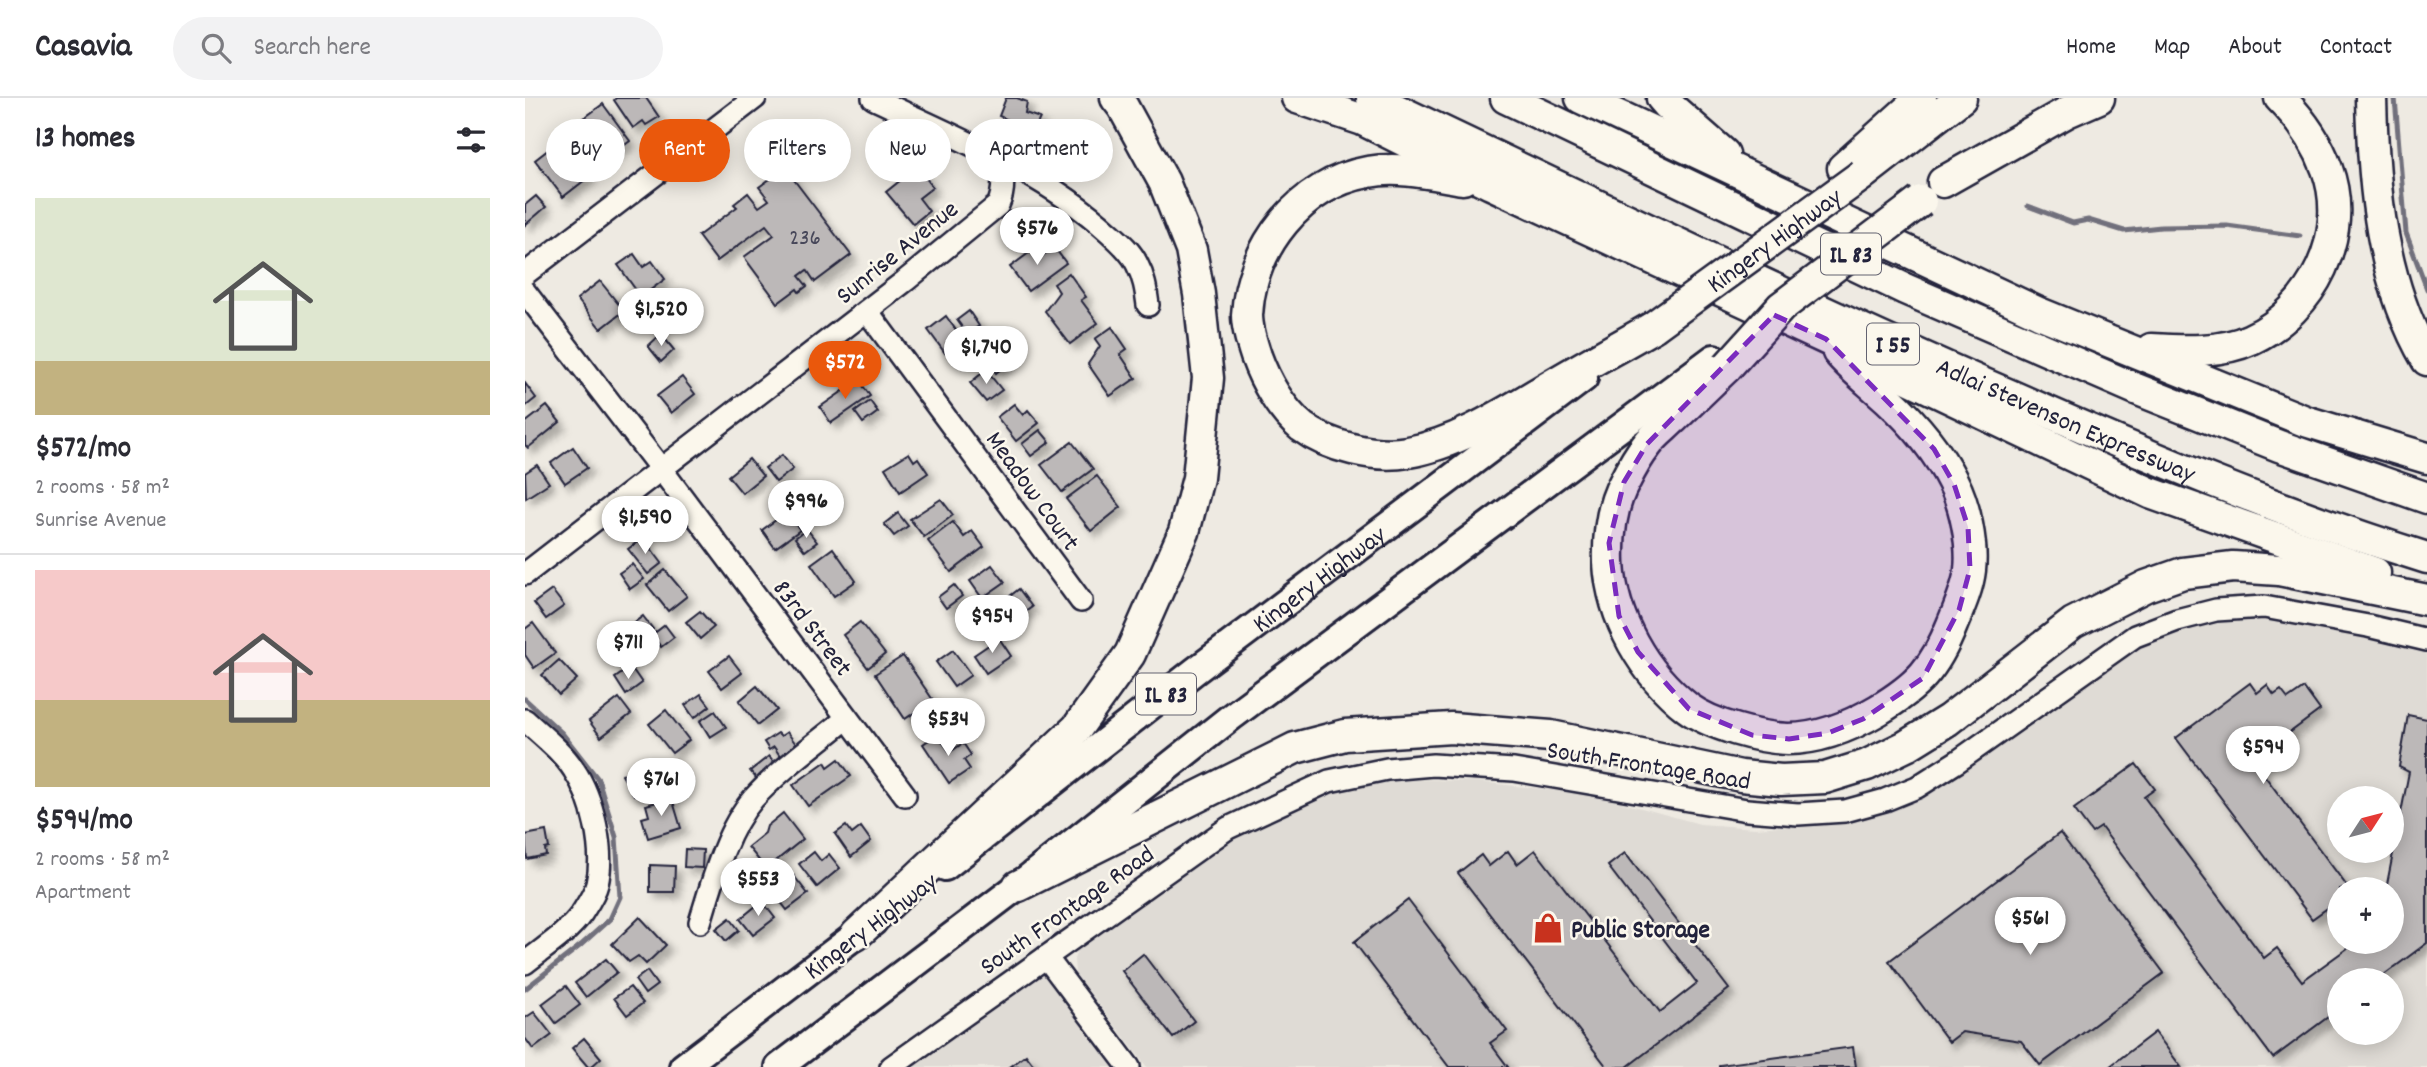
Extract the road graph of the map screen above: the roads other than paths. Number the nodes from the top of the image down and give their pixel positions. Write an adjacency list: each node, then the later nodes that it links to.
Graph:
1 (755, 98): 22 (street)
2 (873, 98): 15 (street)
3 (1116, 98): 45 (highway)
4 (1297, 98): 19 (highway)
5 (1372, 98): 34 (highway, Adlai Stevenson Expressway / I 55)
6 (1506, 98): 33 (highway, Adlai Stevenson Expressway / I 55)
7 (1581, 98): 20 (highway)
8 (1662, 98): 20 (highway)
9 (1921, 98): 16 (highway)
10 (1961, 98): 16 (highway, Kingery Highway)
11 (2053, 98): 21 (highway, IL 83)
12 (2099, 98): 21 (highway)
13 (2280, 98): 26 (highway)
14 (2371, 98): 29 (highway)
15 (965, 142)
16 (1853, 171): 27 (highway, Kingery Highway / IL 83, bridge)
17 (1001, 182): 25 (street, Sunrise Avenue)
18 (1038, 182): 24 (street)
19 (1491, 184): 27 (highway); 28 (highway)
20 (1763, 184): 26 (highway)
21 (1932, 192): 30 (highway, IL 83, bridge)
22 (525, 274)
23 (525, 292): 32 (street, 83rd Street)
24 (1148, 304)
25 (867, 311): 32 (street, Sunrise Avenue); 38 (street, Meadow Court)
26 (2039, 313): 31 (highway)
27 (1653, 327): 45 (main road, Kingery Highway / IL 83)
28 (1826, 339): 30 (highway); 36 (highway)
29 (2427, 360)
30 (1720, 362): 43 (main road, IL 83)
31 (2427, 458)
32 (661, 469): 35 (street, Sunrise Avenue); 40 (street, 83rd Street)
33 (2427, 498)
34 (2427, 558)
35 (525, 574)
36 (2427, 592)
37 (2427, 600): 43 (highway)
38 (1081, 601)
39 (2427, 640): 46 (street, South Frontage Road)
40 (847, 718): 42 (street, 83rd Street); 44 (street)
41 (525, 720): 47 (street)
42 (905, 795)
43 (1018, 886): 49 (main road, IL 83)
44 (699, 922)
45 (856, 935): 48 (main road, Kingery Highway / IL 83)
46 (1046, 957): 50 (street, South Frontage Road); 51 (street)
47 (525, 963)
48 (683, 1067)
49 (779, 1067)
50 (891, 1067)
51 (1129, 1067)

